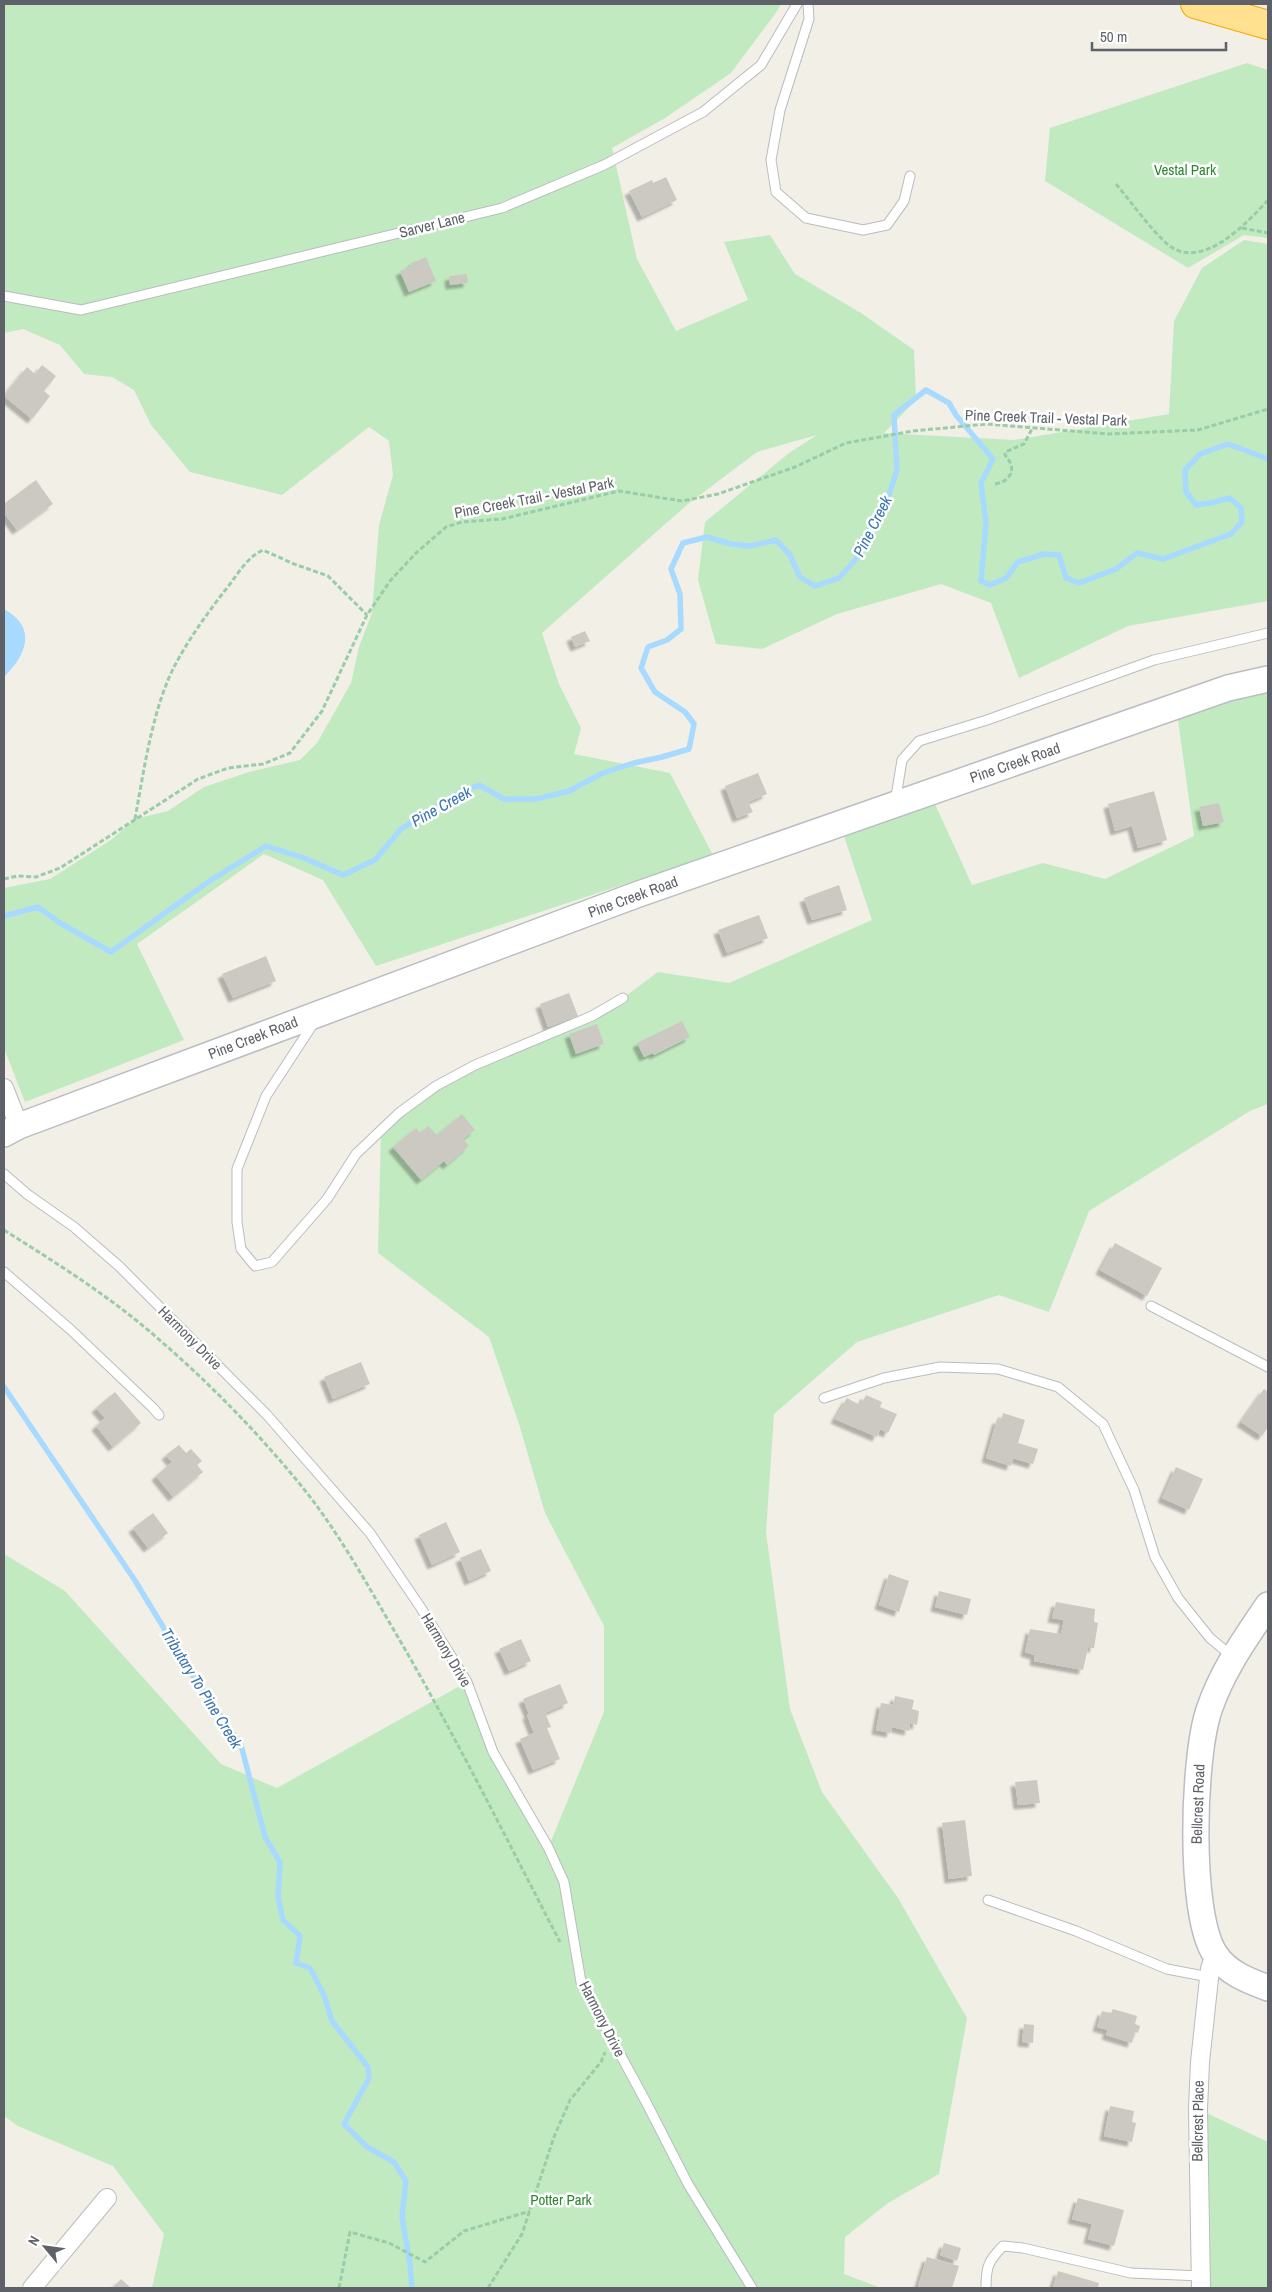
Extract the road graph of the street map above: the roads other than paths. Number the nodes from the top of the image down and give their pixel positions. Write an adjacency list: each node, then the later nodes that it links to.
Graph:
1 (796, 4): 6 (lane, Sarver Lane)
2 (808, 4): 5 (lane)
3 (1195, 4): 4 (highway)
4 (1268, 25)
5 (910, 176)
6 (4, 296)
7 (1268, 633): 9 (lane)
8 (1268, 679): 9 (street, Pine Creek Road)
9 (895, 805): 11 (street, Pine Creek Road)
10 (623, 998): 11 (lane)
11 (320, 1012): 13 (street, Pine Creek Road)
12 (4, 1088): 13 (street)
13 (11, 1130)
14 (4, 1174): 28 (lane, Harmony Drive)
15 (4, 1272): 19 (lane)
16 (1151, 1306): 17 (lane)
17 (1268, 1367)
18 (824, 1398): 21 (lane)
19 (158, 1415)
20 (1268, 1605): 21 (street, Bellcrest Road)
21 (1233, 1657): 23 (street, Bellcrest Road)
22 (988, 1900): 23 (lane)
23 (1212, 1966): 24 (street, Bellcrest Road); 26 (street, Bellcrest Place)
24 (1268, 1988)
25 (107, 2198): 27 (street)
26 (1201, 2282): 29 (lane)
27 (32, 2288)
28 (752, 2288)
29 (986, 2288)

